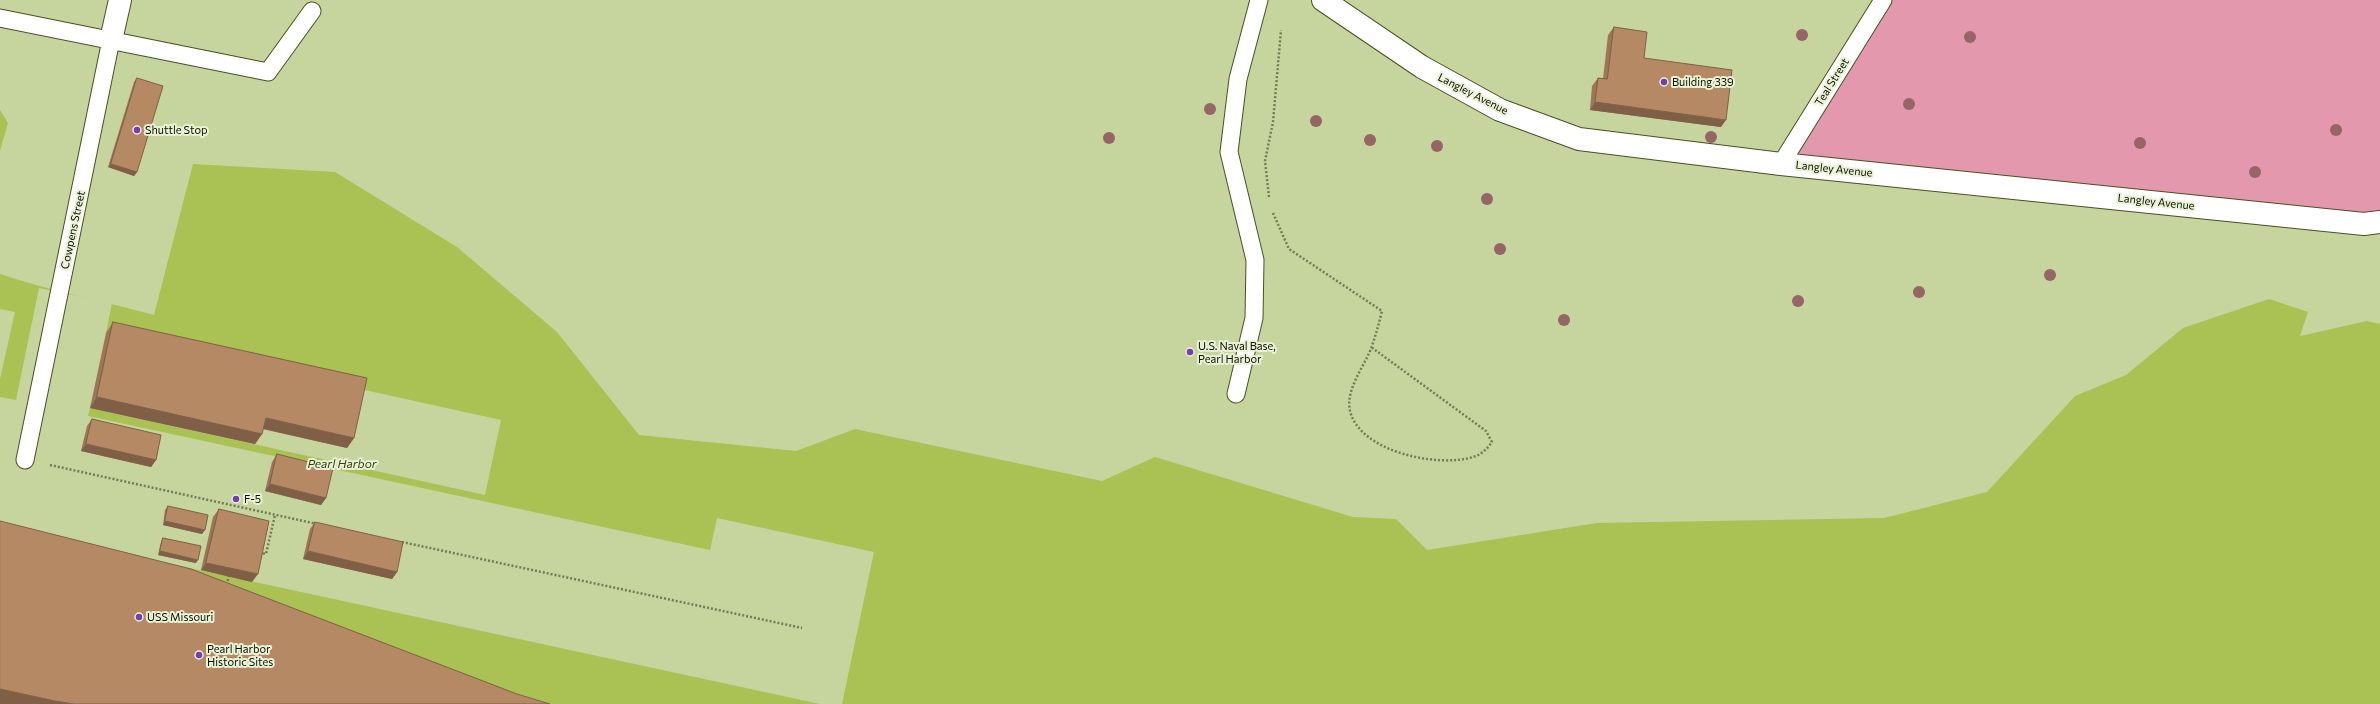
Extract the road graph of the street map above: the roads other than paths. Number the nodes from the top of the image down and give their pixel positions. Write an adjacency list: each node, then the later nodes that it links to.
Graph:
1 (120, 0): 7 (street, Cowpens Street)
2 (1259, 0): 10 (lane)
3 (1323, 0): 8 (street, Langley Avenue)
4 (1883, 0): 8 (lane, Teal Street)
5 (312, 11): 7 (lane)
6 (0, 18): 7 (lane)
7 (111, 40): 11 (lane, Cowpens Street)
8 (1781, 164): 9 (street, Langley Avenue)
9 (2380, 222)
10 (1236, 394)
11 (25, 460)

